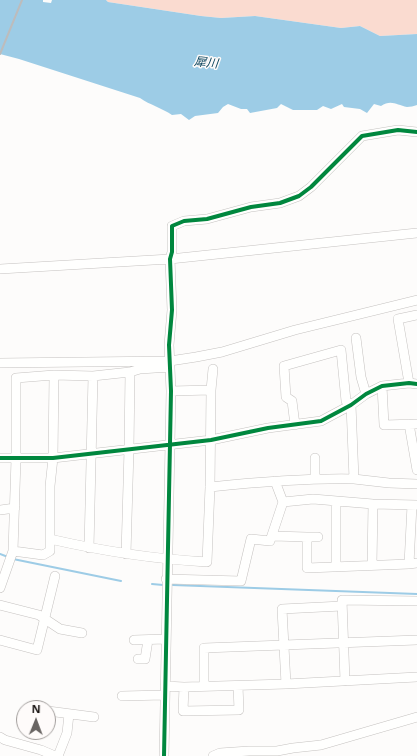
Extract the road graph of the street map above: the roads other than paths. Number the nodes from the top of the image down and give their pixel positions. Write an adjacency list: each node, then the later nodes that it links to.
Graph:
1 (417, 132): 3 (street)
2 (417, 233): 3 (street)
3 (170, 259): 4 (street); 9 (street)
4 (0, 269)
5 (417, 300): 9 (street)
6 (417, 315): 14 (street)
7 (356, 338): 18 (street)
8 (0, 363): 9 (street)
9 (170, 364): 11 (street); 17 (street)
10 (213, 369): 16 (street)
11 (130, 372): 13 (street); 24 (street)
12 (54, 375): 13 (street); 28 (street); 30 (street)
13 (93, 376): 25 (street)
14 (413, 384): 15 (street)
15 (382, 386): 18 (street); 21 (street)
16 (212, 390): 17 (street); 22 (street)
17 (171, 391): 23 (street)
18 (366, 394): 19 (street)
19 (351, 405): 20 (street); 20 (street); 33 (street)
20 (295, 424): 22 (street)
21 (413, 424): 26 (street)
22 (211, 440): 23 (street); 36 (street)
23 (169, 444): 24 (street); 50 (street)
24 (129, 449): 25 (street); 49 (street)
25 (91, 454): 28 (street); 47 (street)
26 (416, 456): 31 (street)
27 (0, 458): 30 (street)
28 (53, 458): 30 (street); 46 (street)
29 (315, 458): 32 (street)
30 (16, 459): 41 (street)
31 (417, 470)
32 (314, 478): 33 (street); 34 (street)
33 (354, 479): 35 (street)
34 (275, 481): 36 (street); 38 (street)
35 (417, 484)
36 (210, 487): 50 (street)
37 (336, 501): 38 (street); 39 (street); 53 (street)
38 (283, 502): 43 (street)
39 (373, 504): 40 (street); 52 (street)
40 (414, 505): 51 (street)
41 (15, 508): 42 (street); 48 (street)
42 (0, 510)
43 (273, 536): 44 (street); 56 (street)
44 (307, 537): 45 (street); 53 (street)
45 (318, 537)
46 (50, 539): 47 (street); 48 (street)
47 (89, 548): 49 (street)
48 (13, 551): 54 (street)
49 (126, 554): 50 (street)
50 (167, 560): 56 (street)
51 (413, 564): 52 (street)
52 (372, 565): 53 (street)
53 (336, 567)
54 (2, 576): 57 (street)
55 (55, 576): 61 (street)
56 (166, 579): 63 (street)
57 (0, 588)
58 (417, 600): 60 (street)
59 (0, 606): 61 (street)
60 (342, 606): 68 (street); 69 (street)
61 (45, 619): 62 (street); 64 (street)
62 (82, 633)
63 (166, 639): 66 (street); 77 (street)
64 (0, 640)
65 (134, 640): 66 (street)
66 (148, 640): 70 (street)
67 (417, 640): 68 (street)
68 (344, 644): 69 (street); 72 (street)
69 (285, 646): 73 (street); 74 (street)
70 (138, 659)
71 (417, 677): 72 (street)
72 (345, 681): 73 (street)
73 (286, 684): 75 (street)
74 (204, 686): 75 (street); 76 (street)
75 (238, 686): 76 (street)
76 (184, 687): 77 (street)
77 (164, 691): 78 (street); 86 (street)
78 (122, 696)
79 (56, 712): 80 (street)
80 (69, 714): 81 (street); 85 (street)
81 (94, 717)
82 (417, 717): 87 (street)
83 (0, 737): 84 (street)
84 (55, 756)
85 (58, 756)
86 (164, 756)
87 (213, 756)

